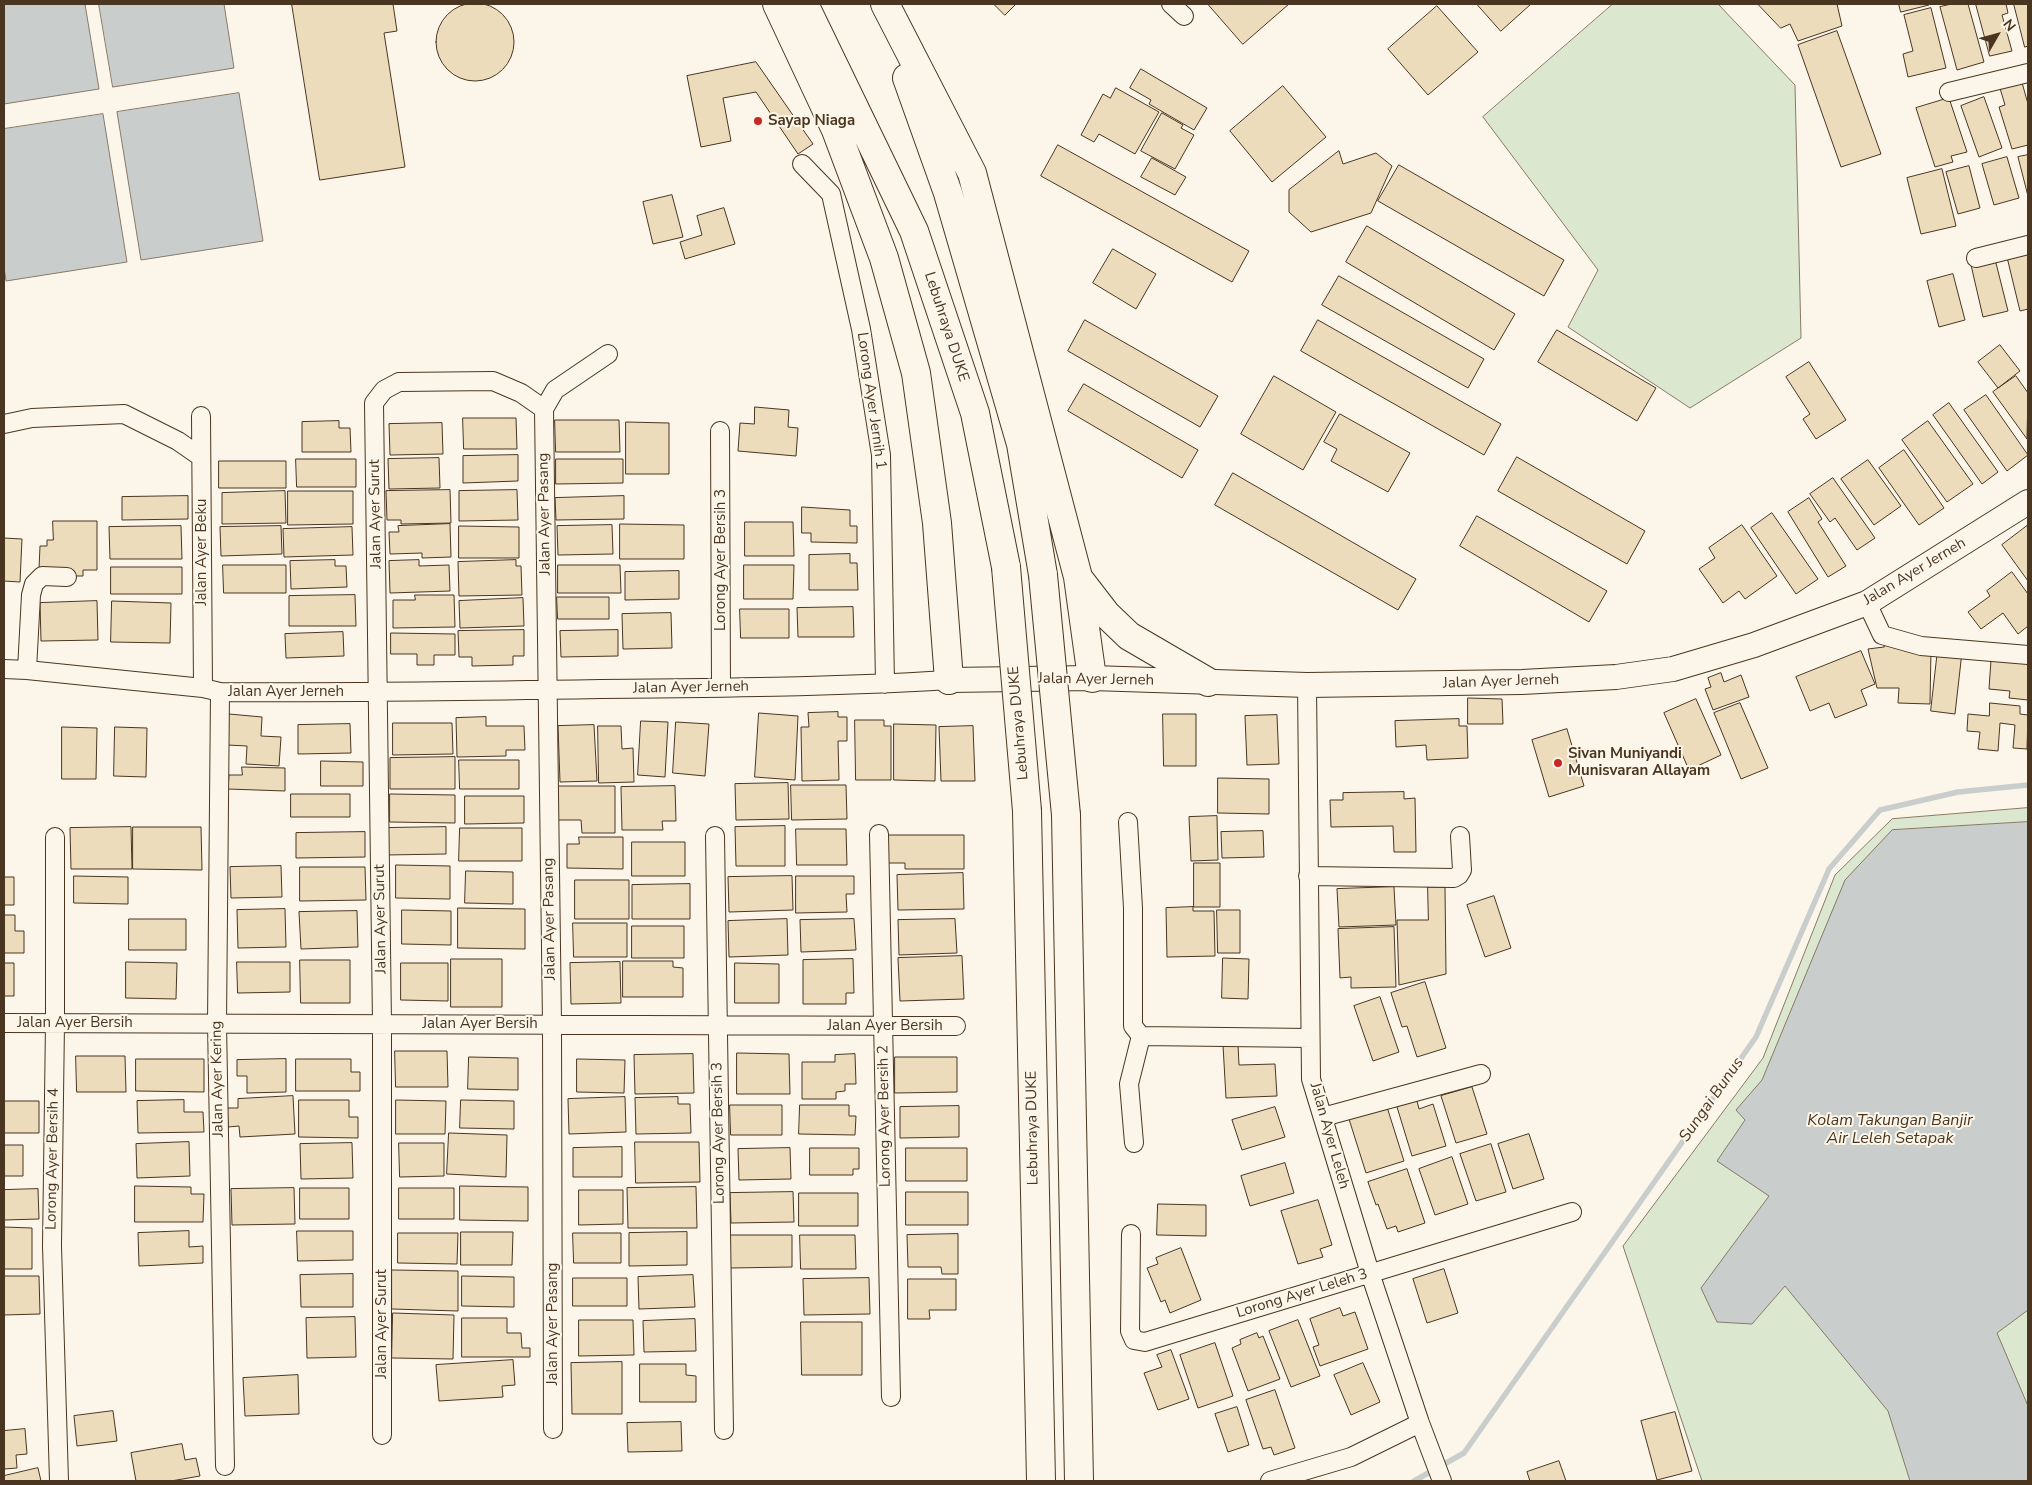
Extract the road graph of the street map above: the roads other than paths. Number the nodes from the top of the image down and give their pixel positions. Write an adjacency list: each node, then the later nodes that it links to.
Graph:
1 (777, 4): 26 (highway)
2 (804, 4): 63 (highway, Lebuhraya DUKE, bridge)
3 (881, 4): 64 (highway, bridge)
4 (885, 4): 20 (highway)
5 (1171, 4): 6 (street)
6 (1184, 16)
7 (2028, 73): 8 (street)
8 (1949, 92)
9 (802, 164): 28 (street, Lorong Ayer Jernih 1)
10 (2028, 244): 11 (street)
11 (1976, 258)
12 (608, 354): 13 (street)
13 (544, 409): 32 (street, Jalan Ayer Pasang); 33 (street, Jalan Ayer Surut)
14 (201, 416): 17 (street, Jalan Ayer Beku)
15 (4, 424): 17 (street)
16 (720, 432): 30 (street, Lorong Ayer Bersih 3)
17 (201, 457): 31 (street, Jalan Ayer Beku)
18 (2028, 502): 21 (main road, Jalan Ayer Jerneh)
19 (67, 577): 24 (street)
20 (1078, 577): 25 (highway); 27 (highway)
21 (1867, 603): 22 (street); 29 (main road, Jalan Ayer Jerneh)
22 (2028, 655)
23 (4, 669): 24 (street, Jalan Ayer Jerneh)
24 (27, 670): 31 (street, Jalan Ayer Jerneh)
25 (1092, 678): 26 (main road, Jalan Ayer Jerneh); 27 (main road, Jalan Ayer Jerneh)
26 (949, 680): 28 (street, Jalan Ayer Jerneh)
27 (1208, 682): 29 (main road, Jalan Ayer Jerneh)
28 (885, 684): 30 (street, Jalan Ayer Jerneh)
29 (1307, 685): 39 (street, Jalan Ayer Leleh)
30 (721, 688): 32 (street, Jalan Ayer Jerneh)
31 (211, 690): 33 (street, Jalan Ayer Jerneh); 42 (street, Jalan Ayer Kering)
32 (547, 690): 33 (street, Jalan Ayer Jerneh); 44 (street, Jalan Ayer Pasang)
33 (379, 693): 43 (street, Jalan Ayer Surut)
34 (1128, 822): 48 (street)
35 (879, 834): 46 (street, Lorong Ayer Bersih 2)
36 (715, 836): 45 (street, Lorong Ayer Bersih 3)
37 (1460, 836): 39 (street)
38 (55, 837): 41 (street, Lorong Ayer Bersih 4)
39 (1308, 876): 49 (street, Jalan Ayer Leleh)
40 (4, 1023): 41 (street, Jalan Ayer Bersih)
41 (55, 1023): 42 (street, Jalan Ayer Bersih); 62 (street, Lorong Ayer Bersih 4)
42 (217, 1023): 43 (street, Jalan Ayer Bersih); 61 (street, Jalan Ayer Kering)
43 (382, 1024): 44 (street, Jalan Ayer Bersih); 60 (street, Jalan Ayer Surut)
44 (552, 1024): 45 (street, Jalan Ayer Bersih); 58 (street, Jalan Ayer Pasang)
45 (718, 1025): 46 (street, Jalan Ayer Bersih); 59 (street, Lorong Ayer Bersih 3)
46 (882, 1026): 47 (street, Jalan Ayer Bersih); 56 (street, Lorong Ayer Bersih 2)
47 (956, 1026)
48 (1141, 1036): 49 (street); 52 (street)
49 (1310, 1038): 51 (street, Jalan Ayer Leleh)
50 (1481, 1074): 51 (street)
51 (1323, 1118): 55 (street, Jalan Ayer Leleh)
52 (1134, 1143)
53 (1572, 1212): 55 (street, Lorong Ayer Leleh 3)
54 (1130, 1234): 55 (street, Lorong Ayer Leleh 3)
55 (1370, 1273): 57 (street, Jalan Ayer Leleh)
56 (892, 1397)
57 (1420, 1423): 65 (street); 66 (street, Jalan Ayer Leleh)
58 (554, 1429)
59 (724, 1430)
60 (382, 1435)
61 (225, 1466)
62 (58, 1481)
63 (1041, 1481)
64 (1079, 1481)
65 (1270, 1481)
66 (1442, 1481)

